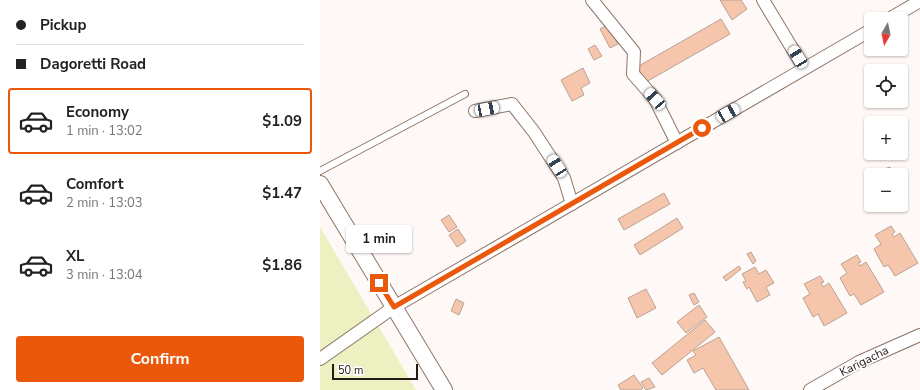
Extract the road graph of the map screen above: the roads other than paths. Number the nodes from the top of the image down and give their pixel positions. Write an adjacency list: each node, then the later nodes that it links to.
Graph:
1 (592, 0): 9 (street)
2 (763, 0): 6 (street)
3 (920, 1): 4 (street)
4 (901, 12)
5 (864, 34): 6 (street)
6 (804, 68): 9 (street)
7 (465, 94): 10 (lane)
8 (475, 111): 12 (street)
9 (677, 143): 12 (street)
10 (320, 171)
11 (320, 184): 13 (main road)
12 (572, 204): 13 (street)
13 (394, 307): 15 (street); 16 (main road)
14 (920, 335): 17 (street, Karigacha)
15 (320, 359)
16 (444, 390)
17 (810, 390)

